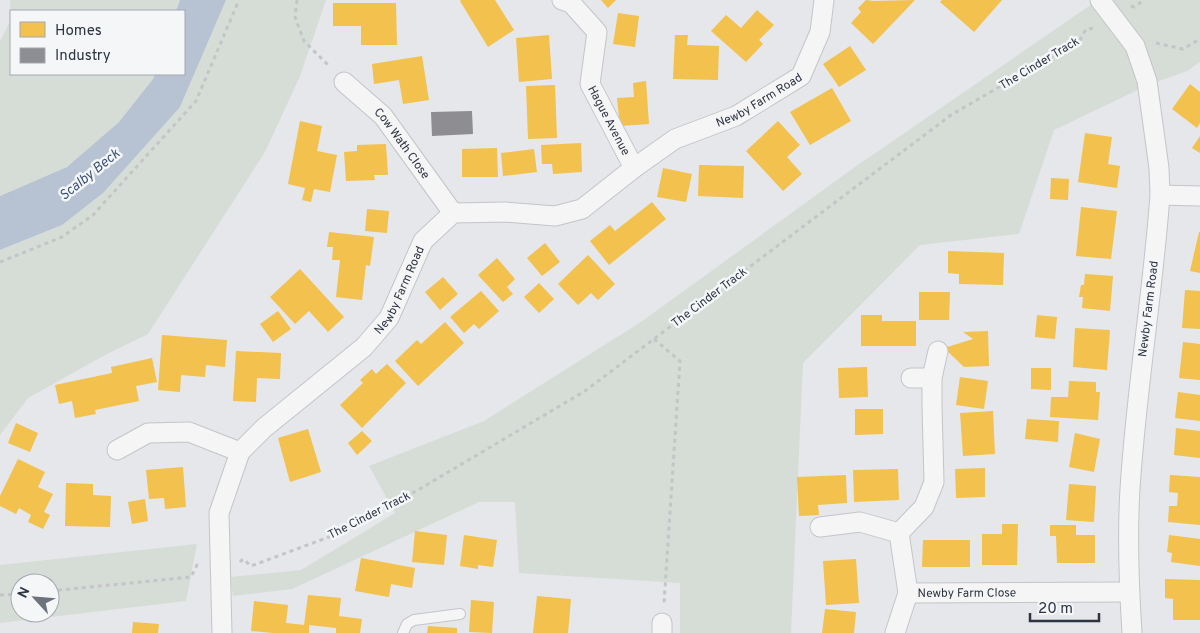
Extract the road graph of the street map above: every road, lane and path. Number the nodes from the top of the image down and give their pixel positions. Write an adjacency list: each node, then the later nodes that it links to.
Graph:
1 (239, 0): 15 (path)
2 (297, 0): 10 (path)
3 (562, 0): 11 (street, Hague Avenue)
4 (824, 0): 11 (street, Newby Farm Road)
5 (1100, 0): 7 (street, Newby Farm Road)
6 (1144, 0): 7 (path, The Cinder Track)
7 (1113, 17): 9 (street, Newby Farm Road); 16 (path, The Cinder Track)
8 (1200, 39): 9 (path)
9 (1135, 46): 12 (street, Newby Farm Road)
10 (344, 82): 14 (street, Cow Wath Close)
11 (634, 168): 14 (street, Newby Farm Road)
12 (1160, 195): 13 (street); 27 (street, Newby Farm Road)
13 (1200, 196)
14 (453, 213): 21 (street, Newby Farm Road)
15 (0, 262)
16 (654, 339): 24 (path, The Cinder Track); 30 (path)
17 (938, 351): 19 (street)
18 (911, 378): 19 (street)
19 (932, 378): 23 (street)
20 (117, 450): 21 (street)
21 (240, 452): 31 (street, Newby Farm Road)
22 (820, 527): 23 (street)
23 (899, 534): 28 (street)
24 (250, 566)
25 (192, 576): 26 (path)
26 (60, 590)
27 (1129, 592): 28 (street, Newby Farm Close); 34 (street, Newby Farm Road)
28 (908, 593): 33 (street, Newby Farm Close)
29 (460, 614): 32 (lane)
30 (662, 628)
31 (222, 633)
32 (404, 633)
33 (895, 633)
34 (1132, 633)

